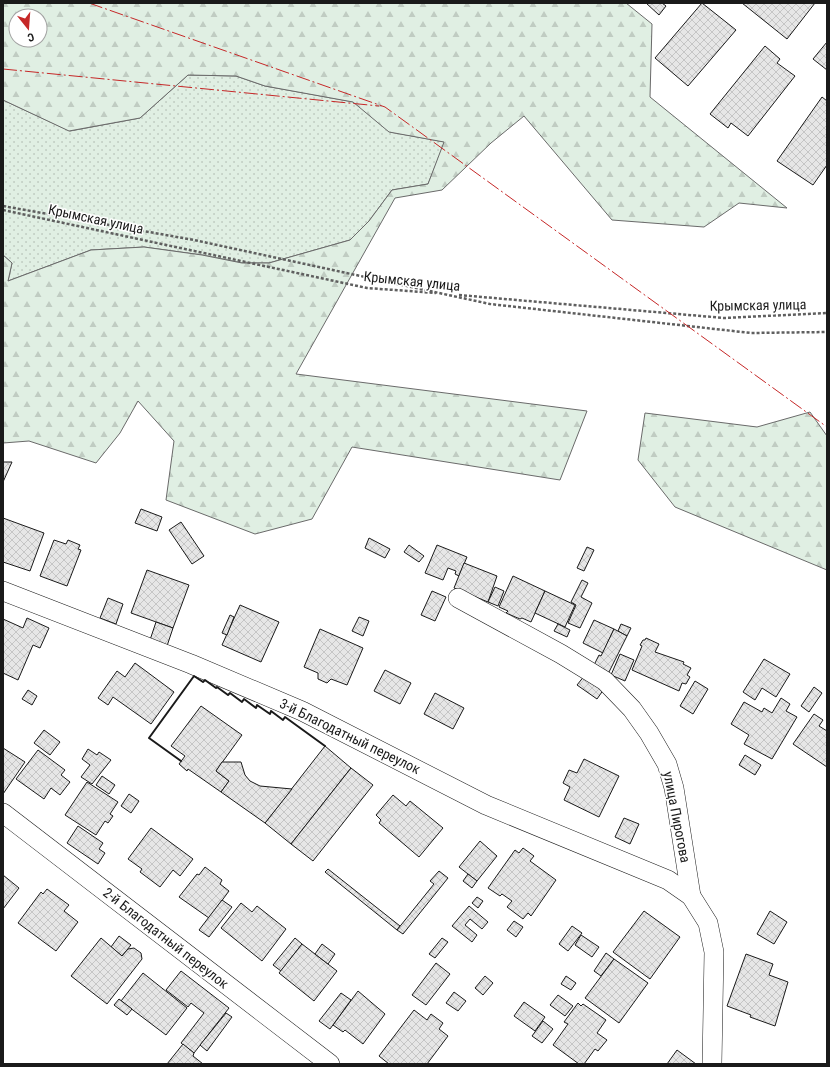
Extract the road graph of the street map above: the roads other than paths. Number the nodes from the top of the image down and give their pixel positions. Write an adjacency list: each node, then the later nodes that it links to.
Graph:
1 (3, 591): 4 (street, 3-й Благодатный переулок)
2 (458, 598): 4 (street, улица Пирогова)
3 (3, 813): 5 (street, 2-й Благодатный переулок)
4 (691, 896): 6 (street, улица Пирогова)
5 (330, 1064)
6 (712, 1064)

